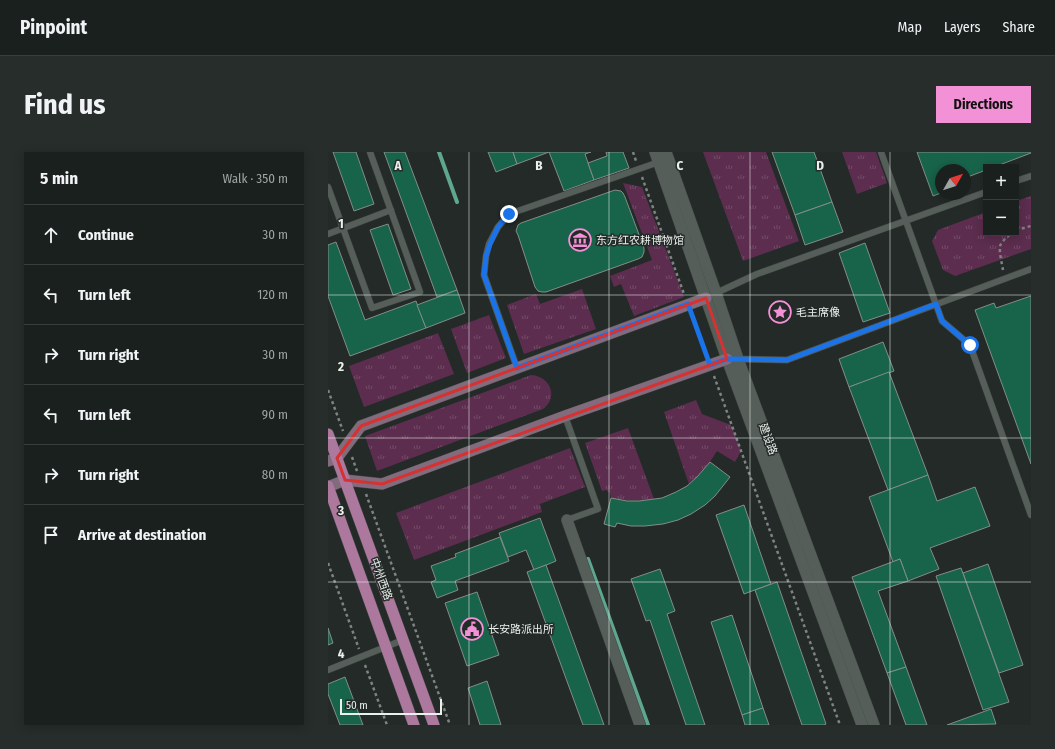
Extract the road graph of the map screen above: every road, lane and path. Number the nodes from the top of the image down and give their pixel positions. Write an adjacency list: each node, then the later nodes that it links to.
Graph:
1 (370, 152): 11 (lane)
2 (633, 152): 6 (path)
3 (666, 152): 20 (street, 建设路)
4 (881, 152): 12 (lane)
5 (657, 157): 6 (lane); 20 (street, 建设路)
6 (639, 169): 21 (path); 25 (lane)
7 (1031, 176): 8 (lane)
8 (1019, 180)
9 (328, 187): 14 (lane)
10 (983, 193): 12 (lane)
11 (391, 210): 14 (lane); 14 (lane)
12 (906, 220): 20 (lane); 22 (lane)
13 (1031, 226): 15 (path)
14 (343, 228): 16 (lane)
15 (1019, 229)
16 (328, 234)
17 (1007, 236): 19 (path)
18 (1031, 269): 19 (lane)
19 (1005, 278): 22 (lane)
20 (711, 295): 21 (main road); 23 (street, 建设路)
21 (688, 304): 24 (path); 25 (main road)
22 (936, 304): 23 (lane); 34 (lane)
23 (733, 359): 24 (main road); 47 (street, 建设路); 48 (street, 建设路)
24 (710, 365): 27 (main road); 46 (path)
25 (517, 368): 29 (main road)
26 (328, 390): 29 (path)
27 (565, 416): 32 (main road); 35 (lane)
28 (328, 434): 30 (main road, 中州西路)
29 (348, 444): 30 (main road); 32 (path)
30 (332, 460): 31 (main road, 中州西路)
31 (345, 480): 32 (main road); 33 (main road); 37 (main road, 中州西路)
32 (361, 482): 44 (path)
33 (328, 487): 38 (main road, 中州西路)
34 (1031, 515)
35 (567, 520): 45 (street)
36 (328, 563): 39 (path)
37 (403, 640): 38 (lane); 43 (main road, 中州西路)
38 (386, 647): 39 (lane); 42 (main road, 中州西路)
39 (362, 656): 40 (lane); 41 (path)
40 (328, 670)
41 (387, 725)
42 (414, 725)
43 (434, 725)
44 (450, 725)
45 (640, 725)
46 (840, 725)
47 (862, 725)
48 (874, 725)

